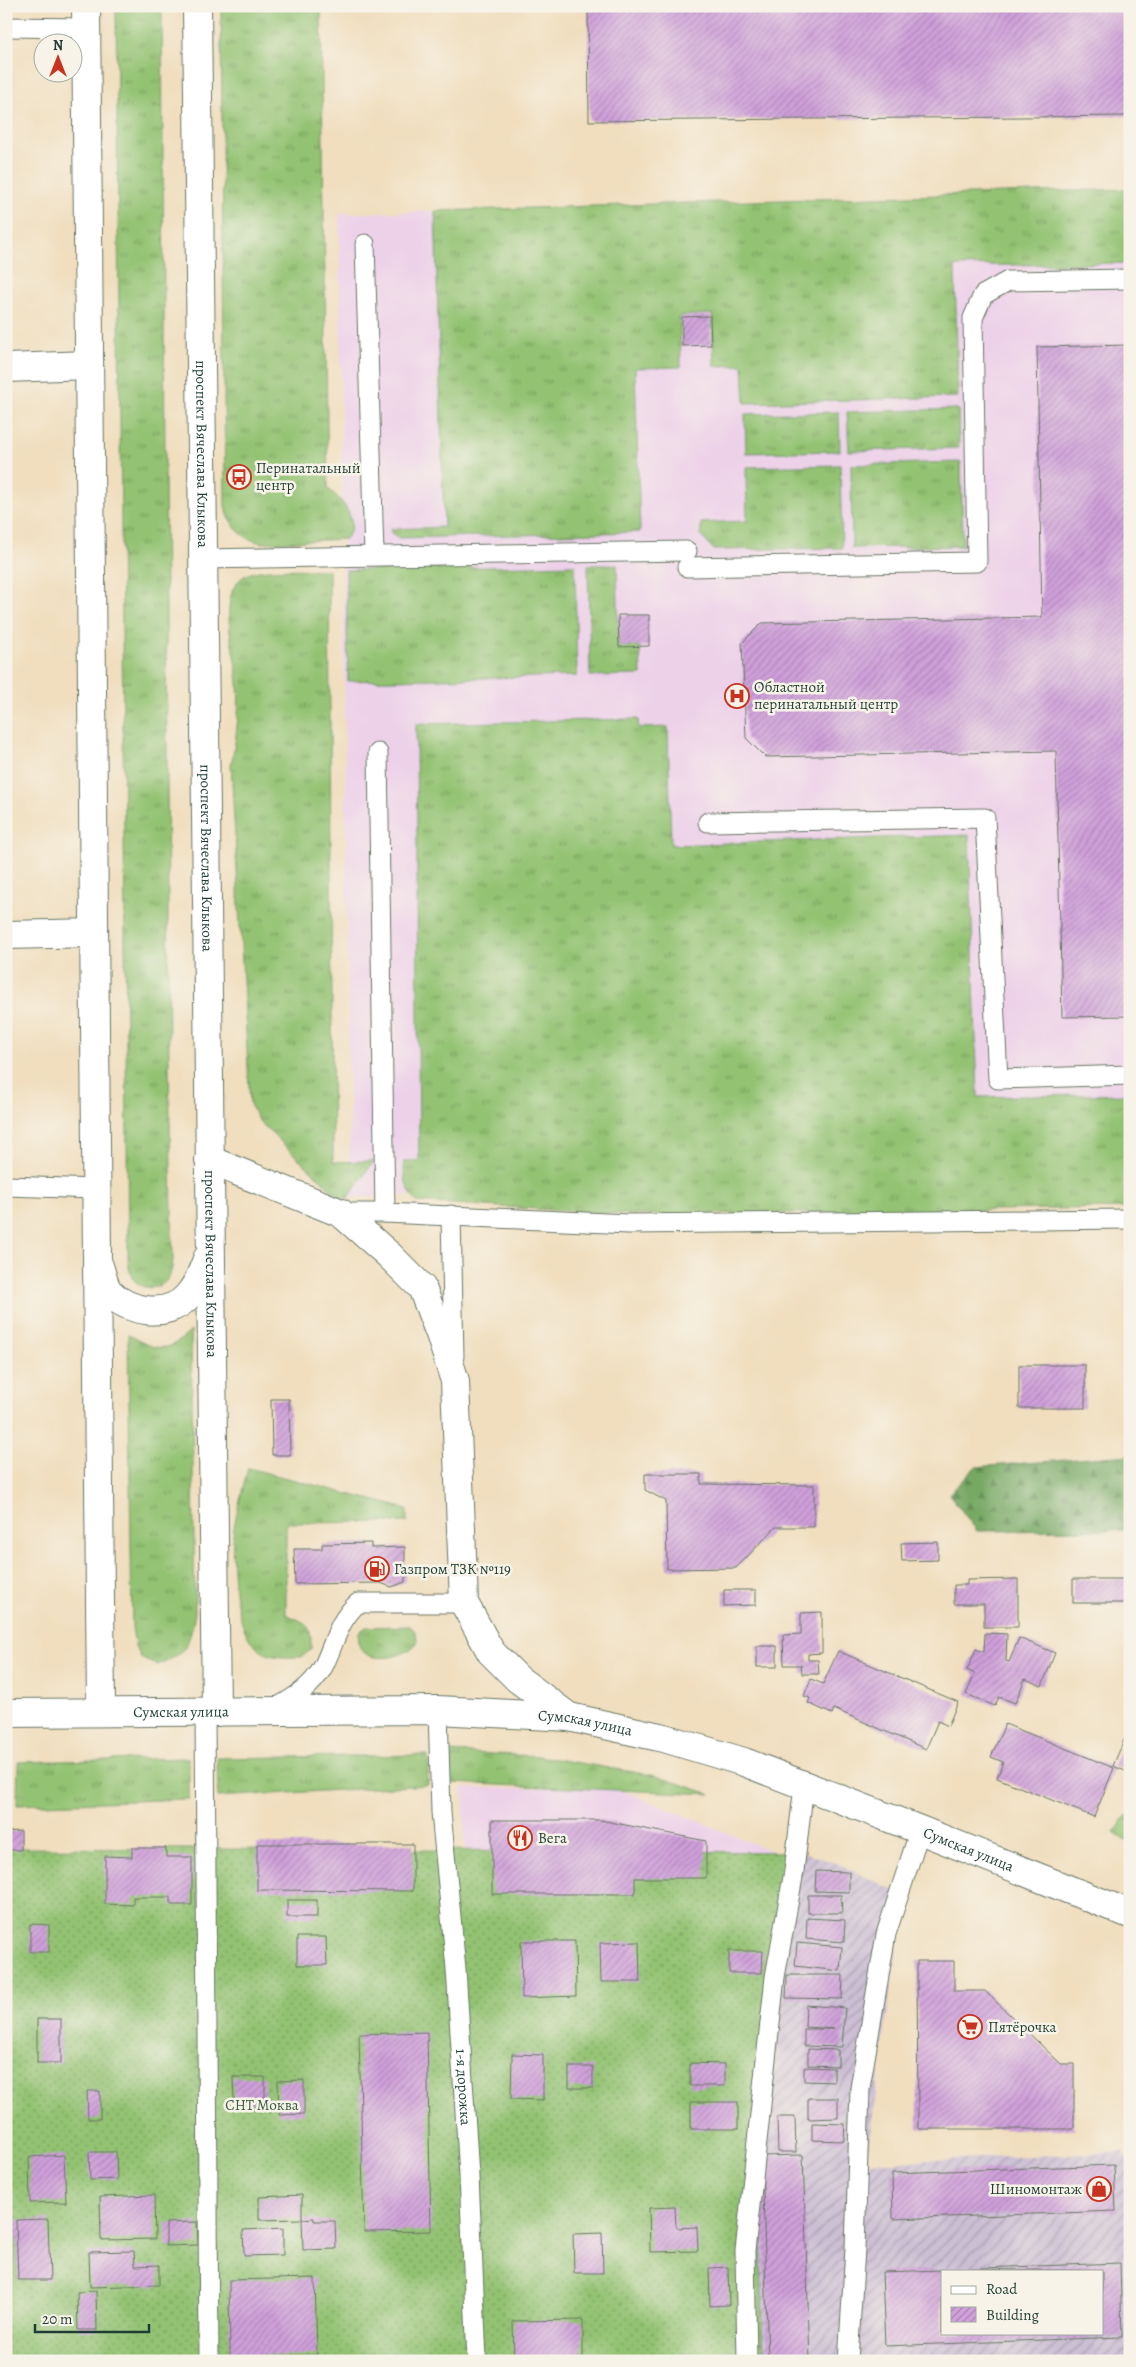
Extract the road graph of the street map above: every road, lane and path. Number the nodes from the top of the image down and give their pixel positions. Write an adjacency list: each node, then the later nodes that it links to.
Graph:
1 (197, 6): 9 (main road, проспект Вячеслава Клыкова)
2 (86, 17): 3 (lane); 6 (main road)
3 (6, 27)
4 (365, 244): 8 (lane)
5 (1130, 279): 8 (lane)
6 (89, 365): 7 (main road); 12 (main road)
7 (6, 368)
8 (374, 555): 9 (lane)
9 (202, 559): 15 (main road, проспект Вячеслава Клыкова)
10 (378, 753): 19 (lane)
11 (708, 822): 14 (lane)
12 (94, 933): 13 (main road); 17 (main road)
13 (6, 935)
14 (1130, 1075)
15 (209, 1160): 18 (main road); 22 (main road, проспект Вячеслава Клыкова)
16 (6, 1186): 17 (lane)
17 (96, 1189): 23 (main road)
18 (341, 1213): 19 (lane); 24 (main road)
19 (385, 1213): 20 (lane)
20 (451, 1215): 21 (lane); 24 (lane)
21 (1130, 1219)
22 (209, 1251): 23 (main road); 29 (main road, проспект Вячеслава Клыкова)
23 (97, 1260): 28 (main road)
24 (455, 1381): 25 (main road)
25 (464, 1603): 27 (lane); 31 (main road)
26 (438, 1710): 27 (main road, Сумская улица); 31 (main road, Сумская улица); 36 (lane, 1-я дорожка)
27 (272, 1711): 29 (main road, Сумская улица)
28 (101, 1712): 29 (main road, Сумская улица); 30 (main road, Сумская улица)
29 (210, 1712): 35 (lane)
30 (6, 1713)
31 (569, 1717): 32 (main road, Сумская улица)
32 (804, 1785): 33 (main road, Сумская улица); 37 (lane)
33 (920, 1830): 34 (main road, Сумская улица); 38 (lane)
34 (1130, 1914)
35 (209, 2355)
36 (476, 2361)
37 (748, 2361)
38 (848, 2361)

